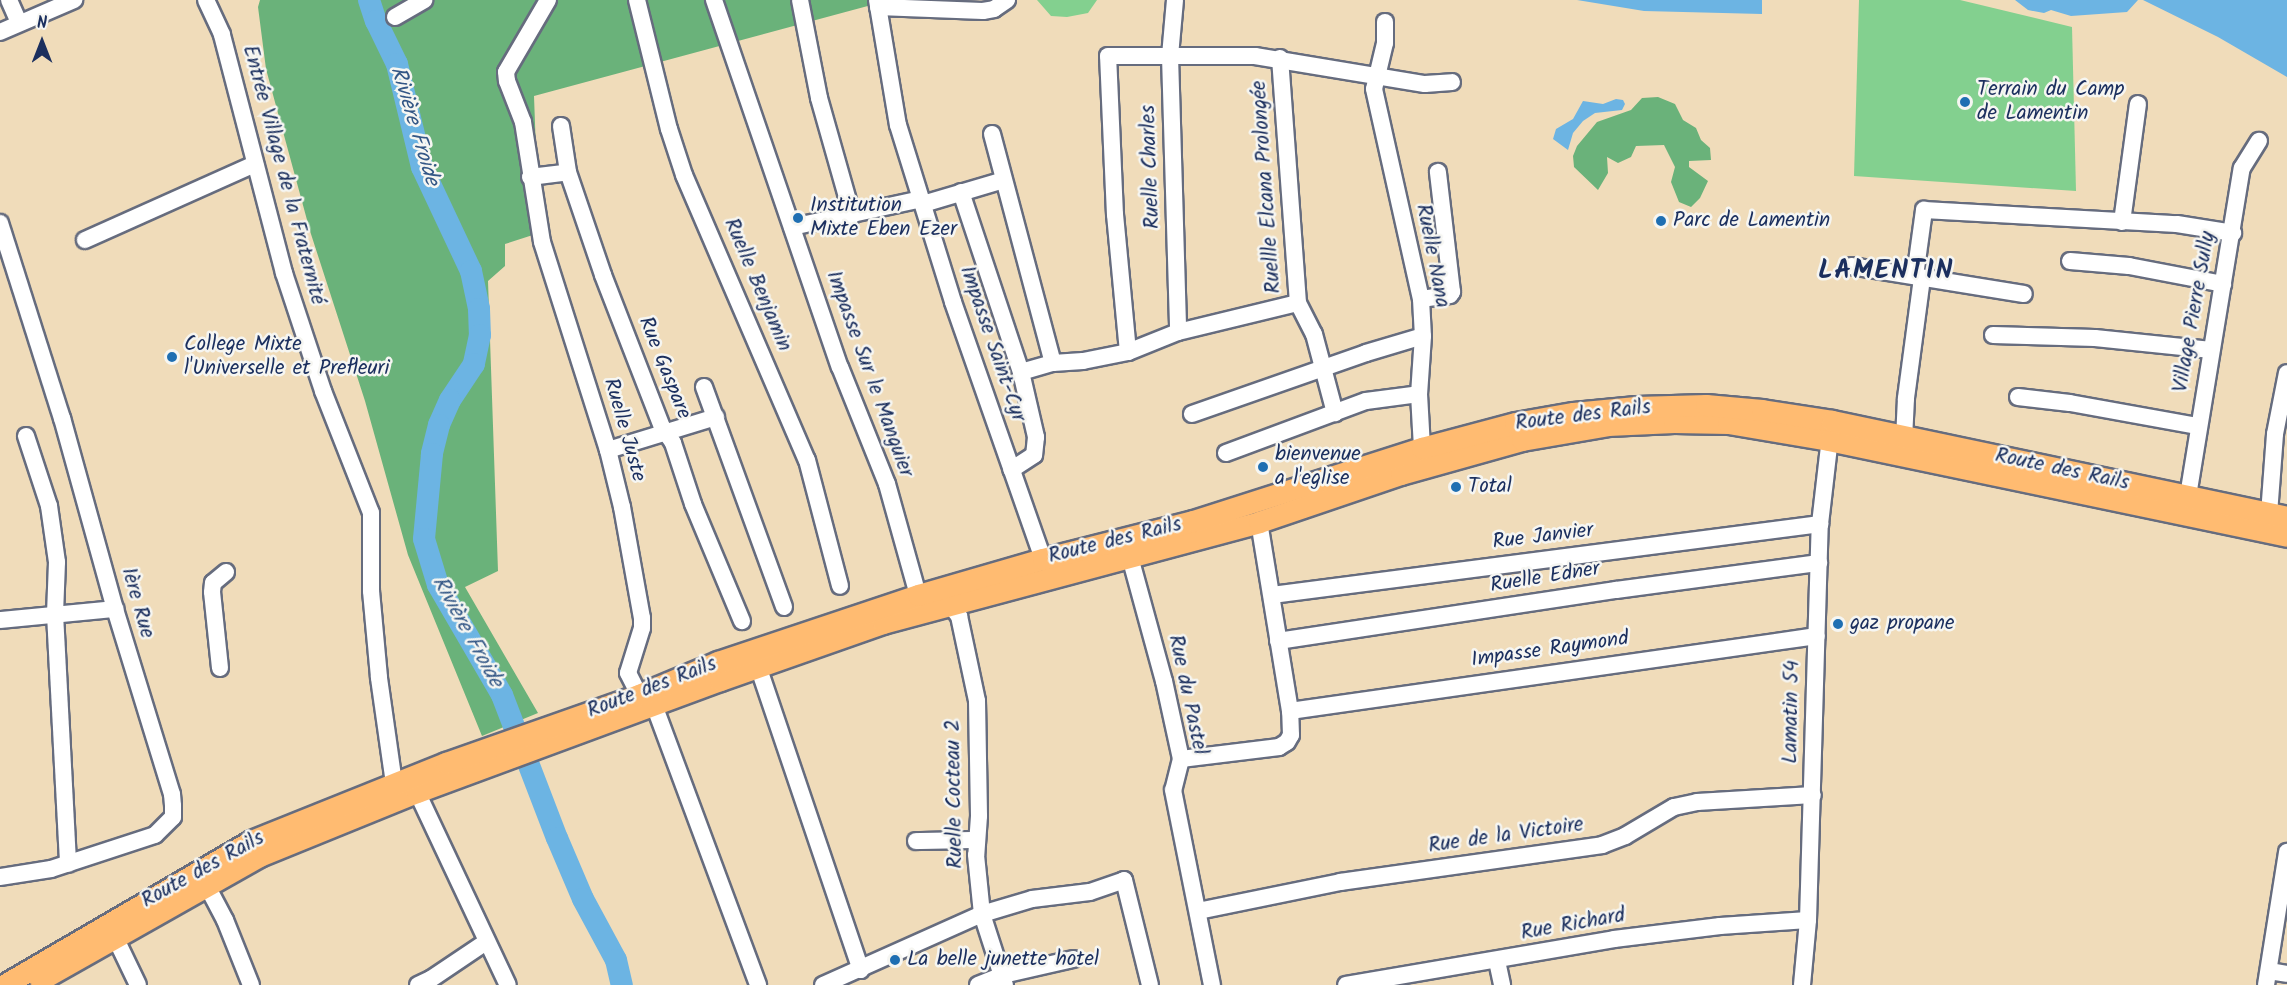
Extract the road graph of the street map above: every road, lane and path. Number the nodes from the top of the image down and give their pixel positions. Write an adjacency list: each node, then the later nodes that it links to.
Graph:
1 (9, 0): 13 (street)
2 (74, 0): 13 (street)
3 (206, 0): 24 (street, Entrée Village de la Fraternité)
4 (424, 0): 12 (street)
5 (548, 0): 27 (street, Ruelle Juste)
6 (637, 0): 77 (street, Ruelle Benjamin)
7 (714, 0): 34 (street, Impasse Sur le Manguier)
8 (800, 0): 31 (street)
9 (1007, 0): 11 (street)
10 (1175, 0): 16 (street, Ruelle Charles)
11 (877, 4): 30 (street, Impasse Saint-Cyr)
12 (395, 17)
13 (19, 22): 15 (street)
14 (1385, 22): 18 (street, Ruelle Nana)
15 (0, 32)
16 (1170, 56): 17 (street); 44 (street, Ruelle Charles); 48 (street)
17 (1280, 58): 18 (street); 43 (street, Ruellle Elcana Prolongée)
18 (1375, 75): 19 (street); 42 (street, Ruelle Nana)
19 (1452, 82)
20 (2138, 104): 32 (street)
21 (561, 126): 25 (street, Rue Gaspare)
22 (992, 134): 28 (street)
23 (2259, 141): 35 (street, Village Pierre Sully)
24 (255, 164): 36 (street); 94 (street, Entrée Village de la Fraternité)
25 (568, 172): 27 (street); 61 (street, Rue Gaspare)
26 (1438, 172): 42 (street)
27 (531, 177): 65 (street, Ruelle Juste)
28 (1004, 180): 29 (street); 49 (street)
29 (961, 192): 30 (street); 51 (street)
30 (922, 202): 31 (street); 67 (street, Impasse Saint-Cyr)
31 (852, 215): 34 (street)
32 (2122, 222): 35 (street); 39 (street)
33 (0, 223): 82 (street, 1ère Rue)
34 (792, 227): 78 (street, Impasse Sur le Manguier)
35 (2233, 233): 40 (street, Village Pierre Sully)
36 (85, 240)
37 (2070, 261): 40 (street)
38 (1851, 267): 39 (street)
39 (1919, 277): 41 (street); 63 (street)
40 (2223, 284): 47 (street, Village Pierre Sully)
41 (2024, 294)
42 (1421, 299): 46 (street, Ruelle Nana)
43 (1299, 303): 44 (street); 50 (street, Ruellle Elcana Prolongée)
44 (1178, 332): 48 (street)
45 (1994, 335): 47 (street)
46 (1423, 336): 50 (street); 54 (street, Ruelle Nana)
47 (2211, 350): 59 (street, Village Pierre Sully)
48 (1128, 352): 49 (street)
49 (1053, 363): 51 (street)
50 (1323, 370): 56 (street, Ruellle Elcana Prolongée); 57 (street)
51 (1021, 372): 67 (street)
52 (2287, 373): 69 (street)
53 (704, 387): 58 (street)
54 (1419, 394): 56 (street); 64 (street, Ruelle Nana)
55 (2018, 397): 59 (street)
56 (1335, 413): 66 (street)
57 (1192, 414)
58 (716, 417): 61 (street); 81 (street)
59 (2198, 426): 68 (street, Village Pierre Sully)
60 (1830, 431): 63 (main road, Route des Rails); 64 (main road, Route des Rails); 70 (main road, Route des Rails); 71 (street, Lamatin 54); 72 (main road, Route des Rails)
61 (666, 434): 65 (street); 85 (street, Rue Gaspare)
62 (26, 436): 83 (street)
63 (1904, 439): 68 (main road, Route des Rails)
64 (1422, 448): 74 (main road, Route des Rails)
65 (608, 450): 90 (street, Ruelle Juste)
66 (1226, 453)
67 (1011, 470): 74 (street, Impasse Saint-Cyr)
68 (2188, 496): 69 (main road, Route des Rails)
69 (2278, 515)
70 (1259, 522): 73 (main road, Route des Rails); 79 (street)
71 (1820, 524): 75 (street, Lamatin 54); 79 (street, Rue Janvier)
72 (2287, 536)
73 (1130, 556): 80 (main road, Route des Rails); 92 (street, Rue du Pastel)
74 (1043, 559): 78 (main road, Route des Rails)
75 (1819, 563): 86 (street, Lamatin 54); 87 (street, Ruelle Edner)
76 (226, 572): 89 (street)
77 (840, 586)
78 (918, 595): 90 (main road, Route des Rails)
79 (1272, 595): 87 (street)
80 (949, 604): 88 (main road, Route des Rails); 97 (street, Ruelle Cocteau 2)
81 (784, 607)
82 (115, 609): 83 (street); 100 (street, 1ère Rue)
83 (55, 614): 84 (street); 100 (street)
84 (0, 620)
85 (742, 621)
86 (1817, 636): 91 (street, Impasse Raymond); 96 (street, Lamatin 54)
87 (1278, 641): 91 (street)
88 (758, 666): 90 (main road, Route des Rails); 110 (street)
89 (220, 668)
90 (647, 700): 93 (main road, Route des Rails); 120 (street, Ruelle Juste)
91 (1290, 711): 92 (street)
92 (1181, 759): 103 (street, Rue du Pastel)
93 (449, 771): 94 (main road, Route des Rails); 95 (main road, Route des Rails)
94 (394, 783): 115 (main road, Route des Rails)
95 (417, 792): 102 (main road, Route des Rails); 107 (street)
96 (1813, 795): 103 (street, Rue de la Victoire); 105 (street, Lamatin 54)
97 (976, 840): 98 (street); 104 (street, Ruelle Cocteau 2)
98 (916, 841)
99 (2287, 852): 112 (street)
100 (68, 864): 101 (street, 1ère Rue)
101 (0, 877)
102 (206, 884): 106 (main road, Route des Rails); 118 (street)
103 (1198, 911): 124 (street, Rue du Pastel)
104 (982, 914): 110 (street); 113 (street, Ruelle Cocteau 2); 123 (street)
105 (1808, 920): 109 (street, Rue Richard); 127 (street, Lamatin 54)
106 (115, 937): 116 (main road, Route des Rails); 117 (street)
107 (486, 942): 114 (street); 119 (street)
108 (1073, 959): 113 (street)
109 (1497, 961): 125 (street, Rue Richard); 126 (street)
110 (861, 970): 121 (street)
111 (2287, 974): 112 (street)
112 (2268, 978)
113 (1004, 980): 122 (street)
114 (428, 983)
115 (4, 985)
116 (32, 985)
117 (138, 985)
118 (251, 985)
119 (508, 985)
120 (758, 985)
121 (823, 985)
122 (978, 985)
123 (1150, 985)
124 (1212, 985)
125 (1346, 985)
126 (1502, 985)
127 (1802, 985)

